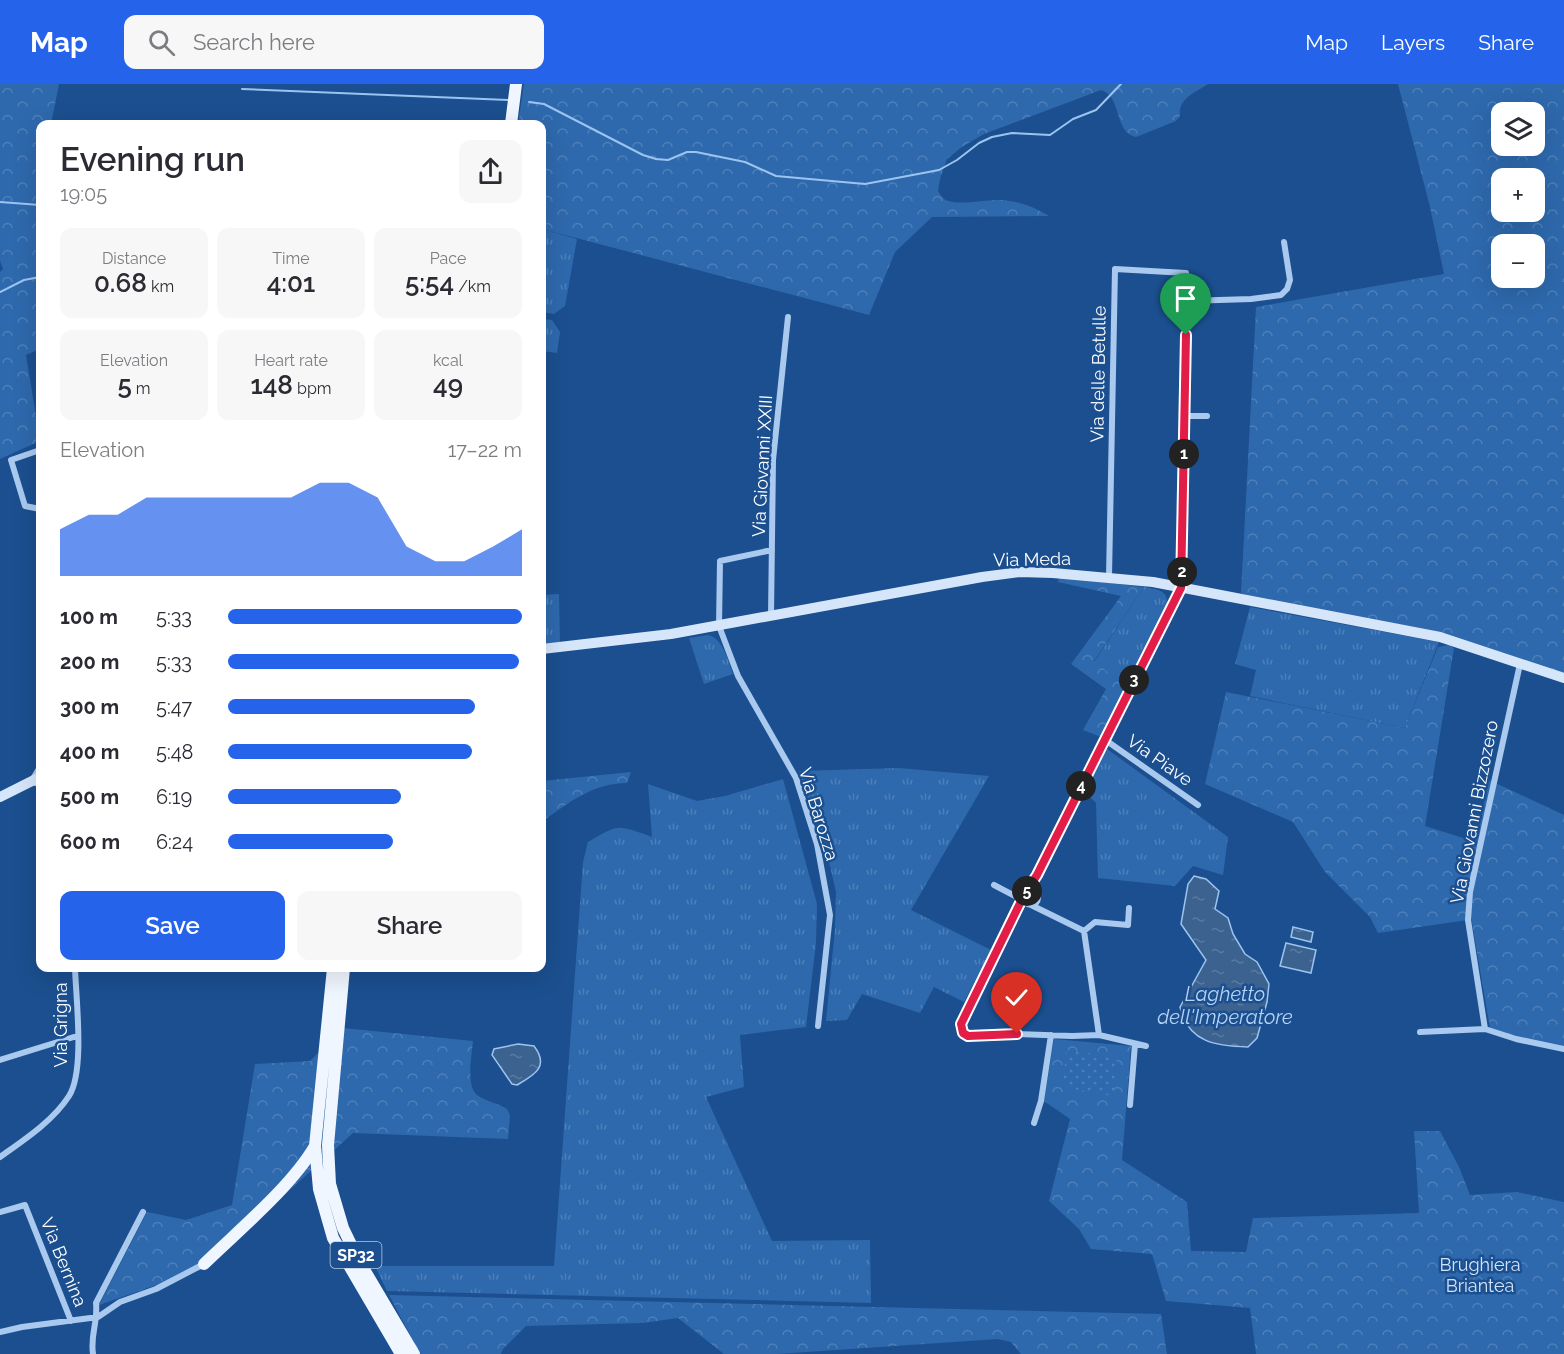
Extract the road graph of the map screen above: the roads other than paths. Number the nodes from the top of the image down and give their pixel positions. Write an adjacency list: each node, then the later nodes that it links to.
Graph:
1 (516, 84): 2 (main road)
2 (512, 120)
3 (1284, 242): 4 (street)
4 (1187, 300): 6 (street); 11 (street, Via delle Betulle)
5 (788, 317): 10 (street, Via Giovanni XXIII)
6 (1185, 416): 7 (street); 12 (street)
7 (1207, 416)
8 (36, 451): 9 (street)
9 (36, 508)
10 (772, 550): 13 (street, Via Giovanni XXIII); 14 (street)
11 (1109, 577): 12 (street, Via Meda); 13 (street, Via Meda)
12 (1181, 588): 16 (street, Via Meda); 18 (street, Via Piave)
13 (771, 616): 14 (street, Via Meda)
14 (718, 626): 15 (street, Via Meda); 32 (street, Via Barozza)
15 (546, 649)
16 (1520, 663): 17 (street, Via Meda); 33 (street, Via Giovanni Bizzozero)
17 (1564, 678)
18 (1104, 739): 21 (street, Via Piave); 22 (street, Via Piave)
19 (36, 781): 20 (street)
20 (0, 797)
21 (1198, 805)
22 (1033, 882): 24 (street); 25 (street, Via Piave)
23 (994, 885): 26 (street)
24 (1036, 892): 25 (street); 26 (street)
25 (1025, 894): 26 (street)
26 (1029, 904): 28 (street); 35 (street)
27 (1130, 908): 28 (street)
28 (1084, 932): 36 (street)
29 (75, 972): 37 (street, Via Grigna)
30 (333, 972): 44 (main road, SP32)
31 (344, 972): 54 (main road, SP32)
32 (818, 1026)
33 (1485, 1029): 34 (street); 40 (street)
34 (1420, 1032)
35 (1051, 1035): 36 (street); 43 (street)
36 (1099, 1035): 38 (street)
37 (77, 1036): 41 (street); 45 (street, Via Grigna)
38 (1135, 1044): 39 (street); 42 (street)
39 (1146, 1046)
40 (1564, 1049)
41 (0, 1060)
42 (1130, 1105)
43 (1034, 1123)
44 (315, 1146): 48 (main road); 53 (main road, SP32)
45 (0, 1157)
46 (0, 1212): 50 (street, Via Bernina)
47 (143, 1212): 49 (street)
48 (204, 1264): 49 (street)
49 (98, 1317): 50 (street); 52 (street)
50 (71, 1321): 51 (street)
51 (0, 1332)
52 (93, 1354)
53 (401, 1354)
54 (414, 1354)

